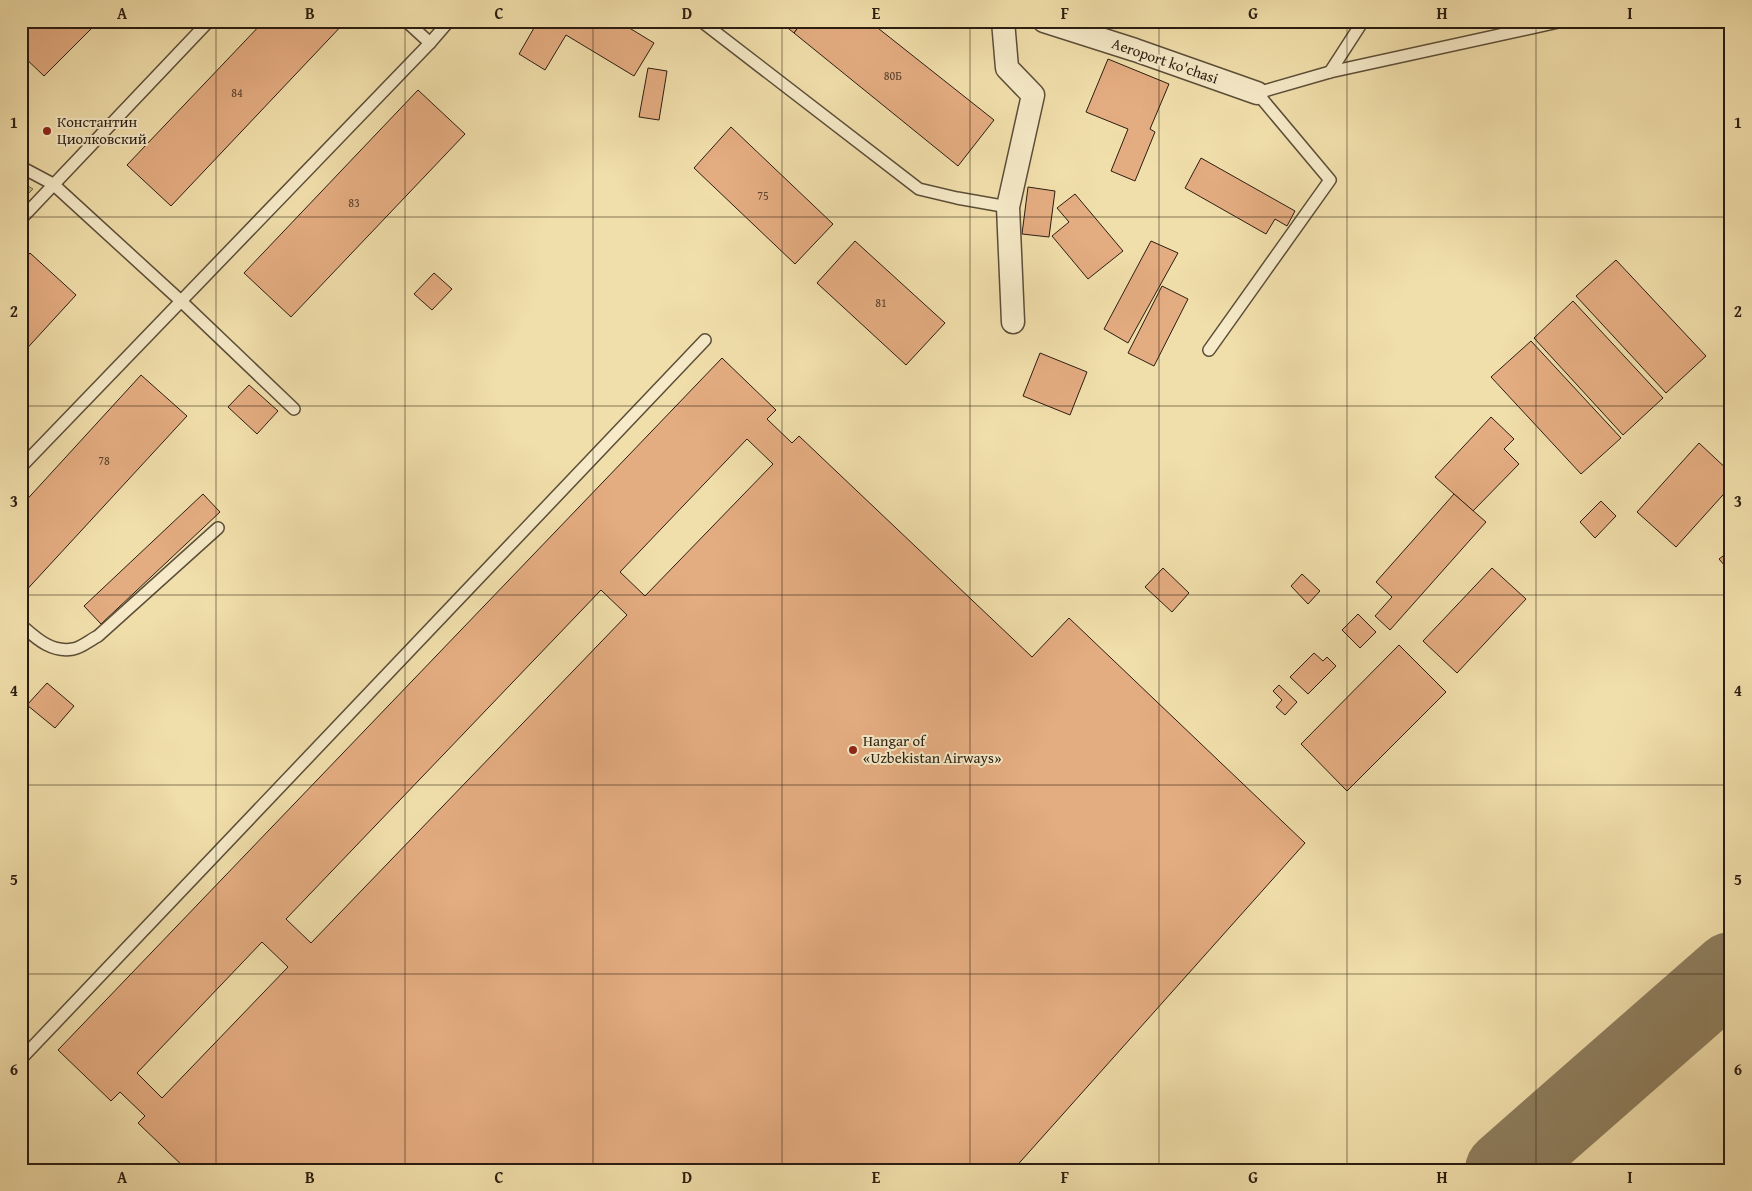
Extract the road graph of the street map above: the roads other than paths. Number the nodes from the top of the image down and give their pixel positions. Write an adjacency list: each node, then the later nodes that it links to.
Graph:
1 (209, 21): 13 (lane)
2 (406, 21): 9 (lane)
3 (449, 21): 9 (lane)
4 (701, 21): 14 (lane)
5 (1003, 21): 14 (street)
6 (1044, 21): 11 (street, Aeroport ko'chasi)
7 (1363, 21): 10 (lane)
8 (1563, 21): 10 (lane)
9 (430, 43): 16 (lane)
10 (1330, 72): 11 (lane)
11 (1257, 93): 19 (lane)
12 (21, 167): 13 (lane)
13 (53, 184): 15 (lane); 16 (lane)
14 (1008, 207): 17 (street)
15 (21, 219)
16 (182, 302): 20 (lane); 21 (lane)
17 (1013, 322)
18 (705, 340): 24 (lane)
19 (1209, 350)
20 (294, 409)
21 (21, 467)
22 (218, 528): 23 (lane)
23 (21, 626)
24 (21, 1059)

